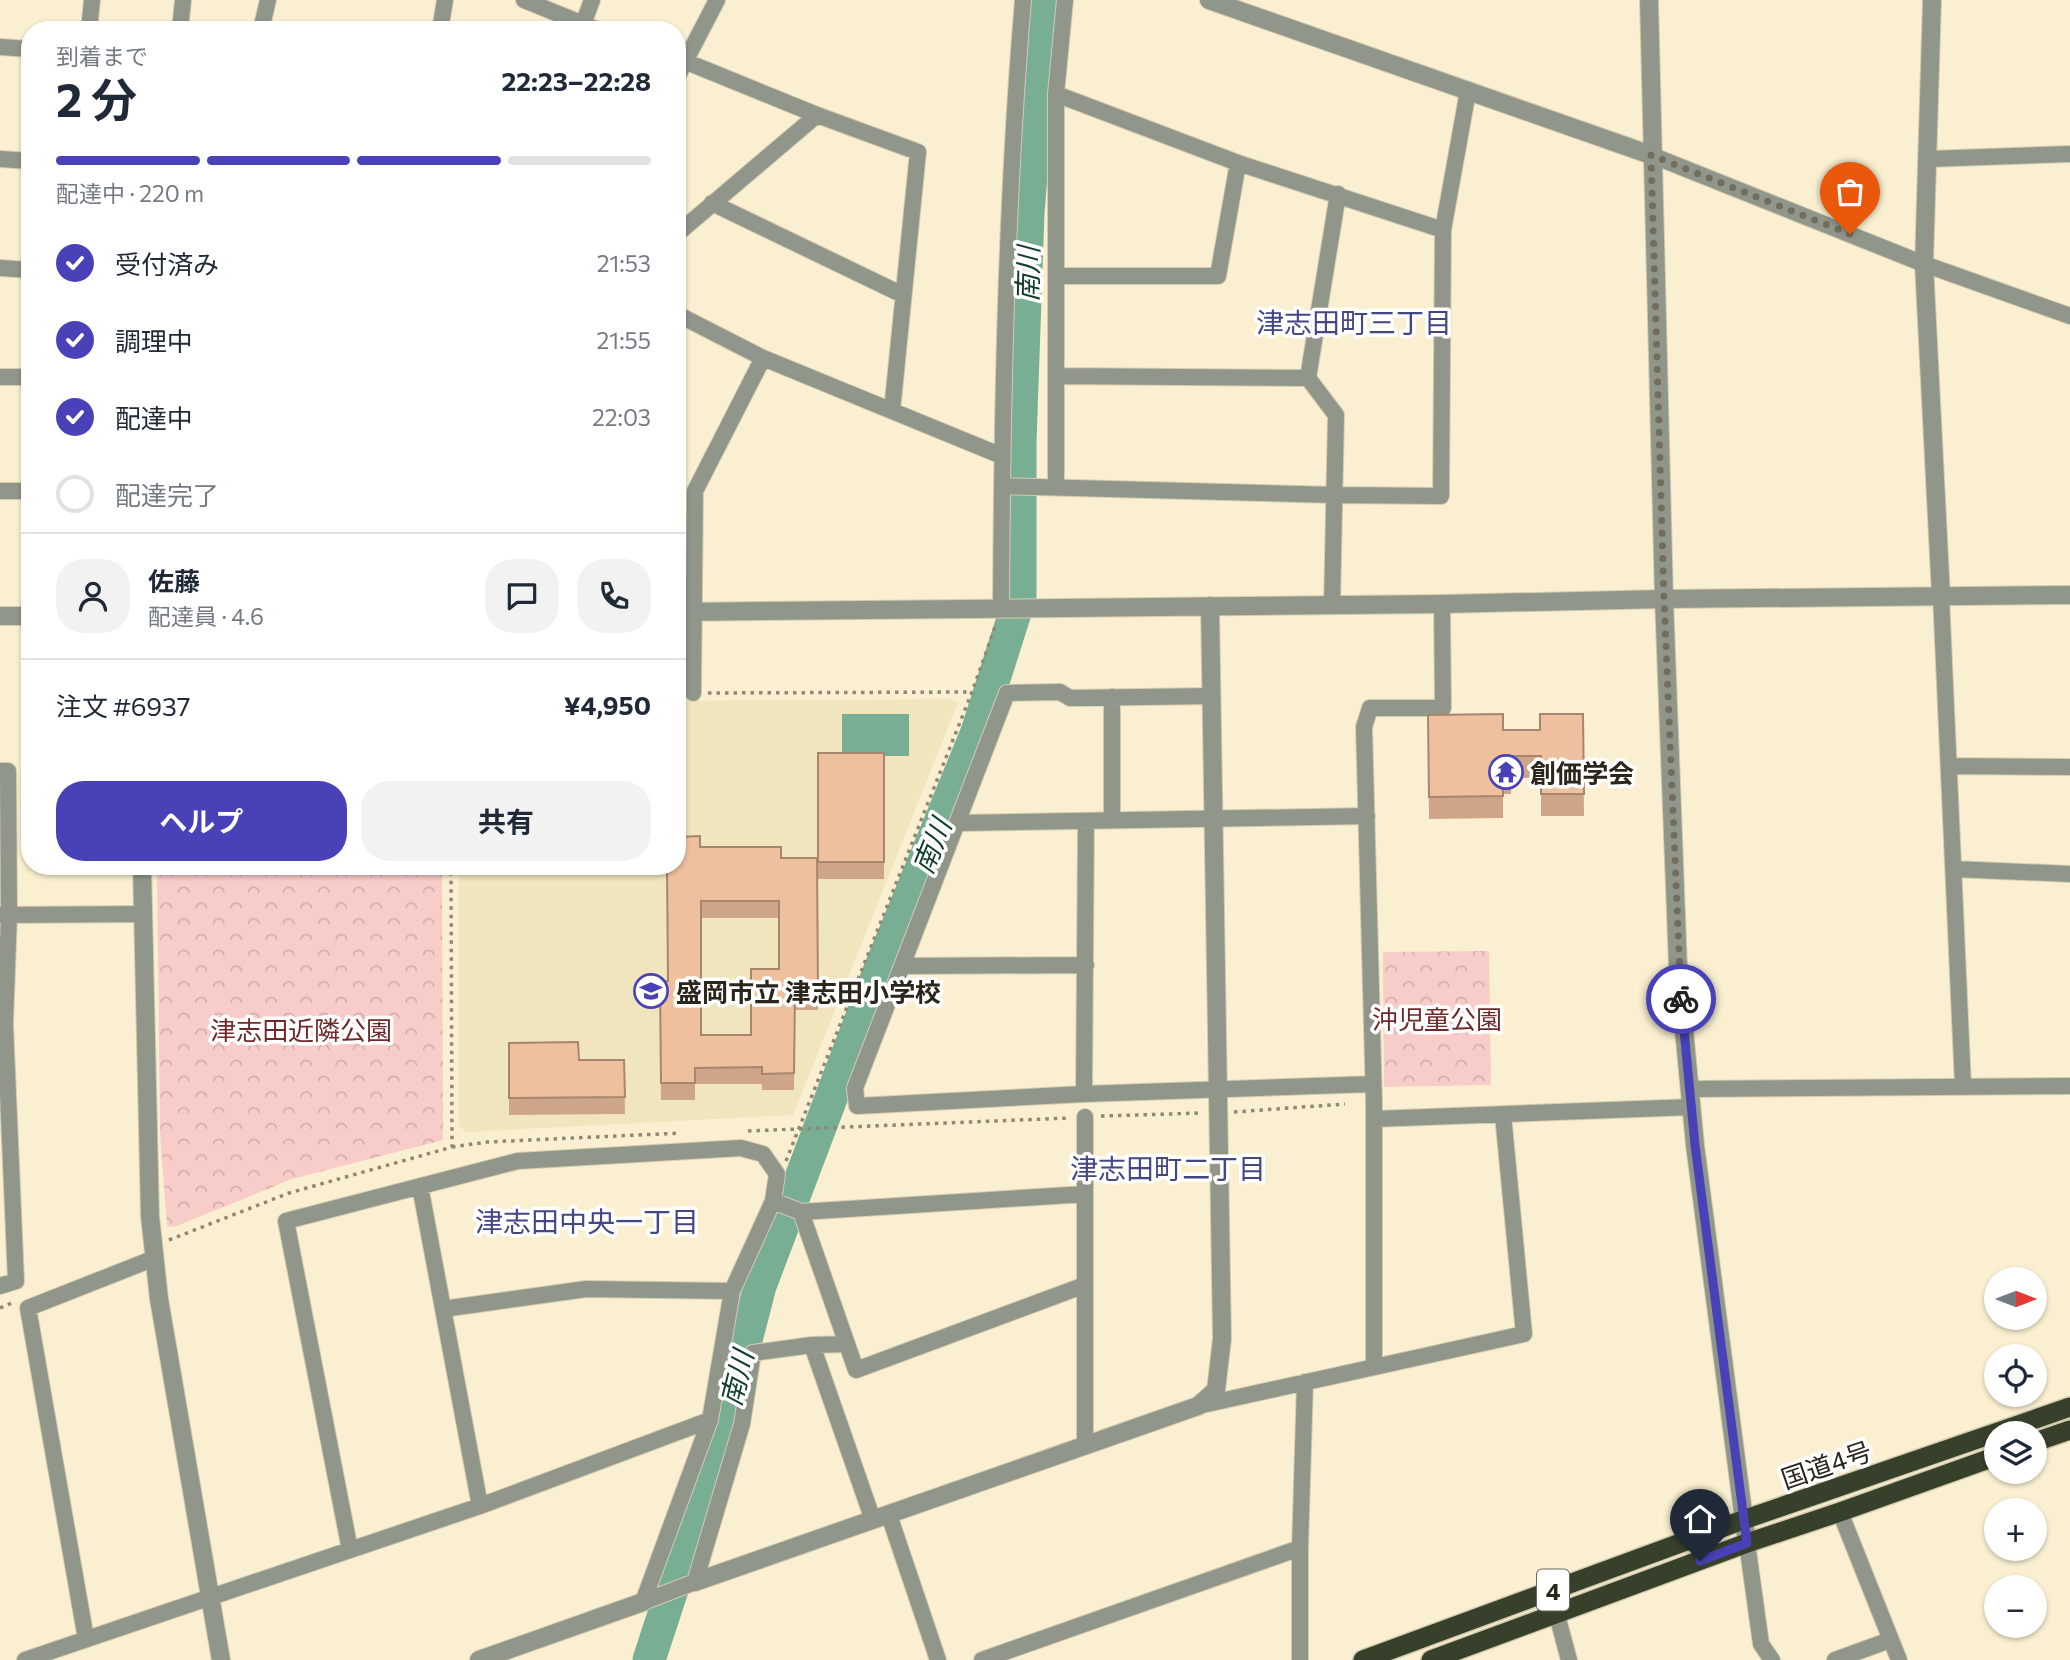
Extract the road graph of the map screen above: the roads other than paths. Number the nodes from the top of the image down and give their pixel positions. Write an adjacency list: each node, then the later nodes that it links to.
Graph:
1 (92, 0): 13 (street)
2 (183, 0): 14 (street)
3 (268, 0): 15 (street)
4 (445, 0): 16 (street)
5 (524, 0): 17 (street)
6 (592, 0): 18 (street)
7 (717, 0): 21 (street)
8 (1023, 0): 49 (street)
9 (1065, 0): 24 (street)
10 (1209, 0): 23 (street)
11 (1649, 0): 27 (street)
12 (1932, 0): 29 (street)
13 (90, 21)
14 (181, 21)
15 (263, 21)
16 (442, 21)
17 (572, 21)
18 (589, 21)
19 (0, 47): 20 (street)
20 (21, 48)
21 (686, 52)
22 (686, 62): 25 (street)
23 (1468, 91): 27 (street); 35 (street)
24 (1056, 94): 31 (street); 39 (street)
25 (817, 115): 33 (street); 40 (street)
26 (2070, 154): 29 (street)
27 (1651, 155): 36 (street); 59 (street)
28 (0, 159): 30 (street)
29 (1927, 159): 36 (street)
30 (21, 160)
31 (1238, 163): 32 (street); 39 (street)
32 (1338, 194): 35 (street); 47 (street)
33 (712, 204): 34 (street); 40 (street)
34 (686, 226)
35 (1443, 230): 56 (street)
36 (1924, 264): 41 (street); 58 (street)
37 (0, 268): 38 (street)
38 (21, 269)
39 (1056, 276): 44 (street)
40 (903, 295): 48 (street)
41 (2070, 316)
42 (686, 319): 43 (street)
43 (763, 358): 48 (street); 55 (street)
44 (1056, 376): 47 (street); 51 (street)
45 (0, 377): 46 (street)
46 (21, 377)
47 (1308, 378): 56 (street)
48 (892, 411): 49 (street)
49 (1002, 456): 50 (street)
50 (1002, 486): 51 (street); 63 (street)
51 (1056, 486): 56 (street)
52 (0, 491): 53 (street)
53 (21, 491)
54 (686, 491): 55 (street)
55 (695, 491): 64 (street)
56 (1334, 495): 61 (street)
57 (2070, 595): 58 (street)
58 (1941, 596): 59 (street); 70 (street)
59 (1664, 599): 60 (street); 91 (street)
60 (1442, 604): 61 (street); 73 (street)
61 (1332, 605): 62 (street)
62 (1210, 606): 63 (street); 68 (street)
63 (1001, 608): 64 (street)
64 (686, 612): 67 (street)
65 (0, 616): 66 (street)
66 (21, 616)
67 (693, 693)
68 (1211, 696): 69 (street); 74 (street)
69 (1112, 697): 75 (street); 77 (street)
70 (1949, 766): 71 (street); 78 (street)
71 (2070, 767)
72 (0, 771): 82 (street)
73 (1367, 816): 74 (street); 86 (street)
74 (1213, 819): 75 (street); 89 (street)
75 (1112, 820): 76 (street)
76 (1086, 822): 77 (street); 83 (street)
77 (958, 823): 84 (street)
78 (1954, 869): 79 (street); 87 (street)
79 (2070, 874)
80 (142, 875): 81 (street)
81 (143, 914): 82 (street); 99 (street)
82 (5, 915): 85 (street)
83 (1086, 965): 84 (street); 90 (street)
84 (903, 966): 90 (street)
85 (3, 1024): 101 (street)
86 (1373, 1084): 89 (street); 94 (street)
87 (1963, 1086): 88 (street); 91 (street)
88 (2070, 1086)
89 (1217, 1090): 90 (street); 108 (street)
90 (1084, 1094)
91 (1691, 1098): 92 (street); 118 (street)
92 (1503, 1115): 94 (street); 106 (street)
93 (1085, 1117): 96 (street)
94 (1374, 1119): 106 (street)
95 (420, 1186): 97 (street); 103 (street); 121 (street)
96 (1085, 1194): 98 (street); 100 (street)
97 (775, 1202): 98 (street); 102 (street)
98 (799, 1211): 104 (street)
99 (154, 1252): 123 (street); 126 (street)
100 (1085, 1285): 104 (street); 113 (street)
101 (0, 1286)
102 (733, 1291): 103 (street); 110 (street)
103 (443, 1308): 115 (street)
104 (847, 1344): 105 (street)
105 (812, 1345): 117 (street); 122 (street)
106 (1374, 1367): 107 (street)
107 (1305, 1382): 108 (street); 120 (street)
108 (1198, 1406): 113 (street)
109 (2070, 1407): 118 (highway, 国道4号 / 4)
110 (710, 1420): 115 (street); 124 (street)
111 (2070, 1430): 112 (highway)
112 (2047, 1438)
113 (1085, 1446): 117 (street)
114 (1984, 1461): 116 (highway, 国道4号 / 4)
115 (480, 1506): 121 (street)
116 (1840, 1512): 119 (highway, 国道4号 / 4); 127 (street)
117 (881, 1518): 122 (street); 131 (street)
118 (1743, 1520): 119 (street); 134 (highway, 国道4号 / 4)
119 (1747, 1543): 125 (highway, 国道4号 / 4); 137 (street)
120 (1300, 1548): 132 (street); 133 (street)
121 (350, 1550): 123 (street)
122 (695, 1582): 124 (street)
123 (211, 1597): 126 (street); 130 (street)
124 (643, 1602): 128 (street)
125 (1557, 1615): 135 (highway, 国道4号 / 4); 136 (street)
126 (86, 1639): 129 (street)
127 (1890, 1640): 138 (street); 139 (street)
128 (490, 1658)
129 (25, 1660)
130 (221, 1660)
131 (937, 1660)
132 (982, 1660)
133 (1300, 1660)
134 (1363, 1660)
135 (1431, 1660)
136 (1569, 1660)
137 (1772, 1660)
138 (1835, 1660)
139 (1899, 1660)

